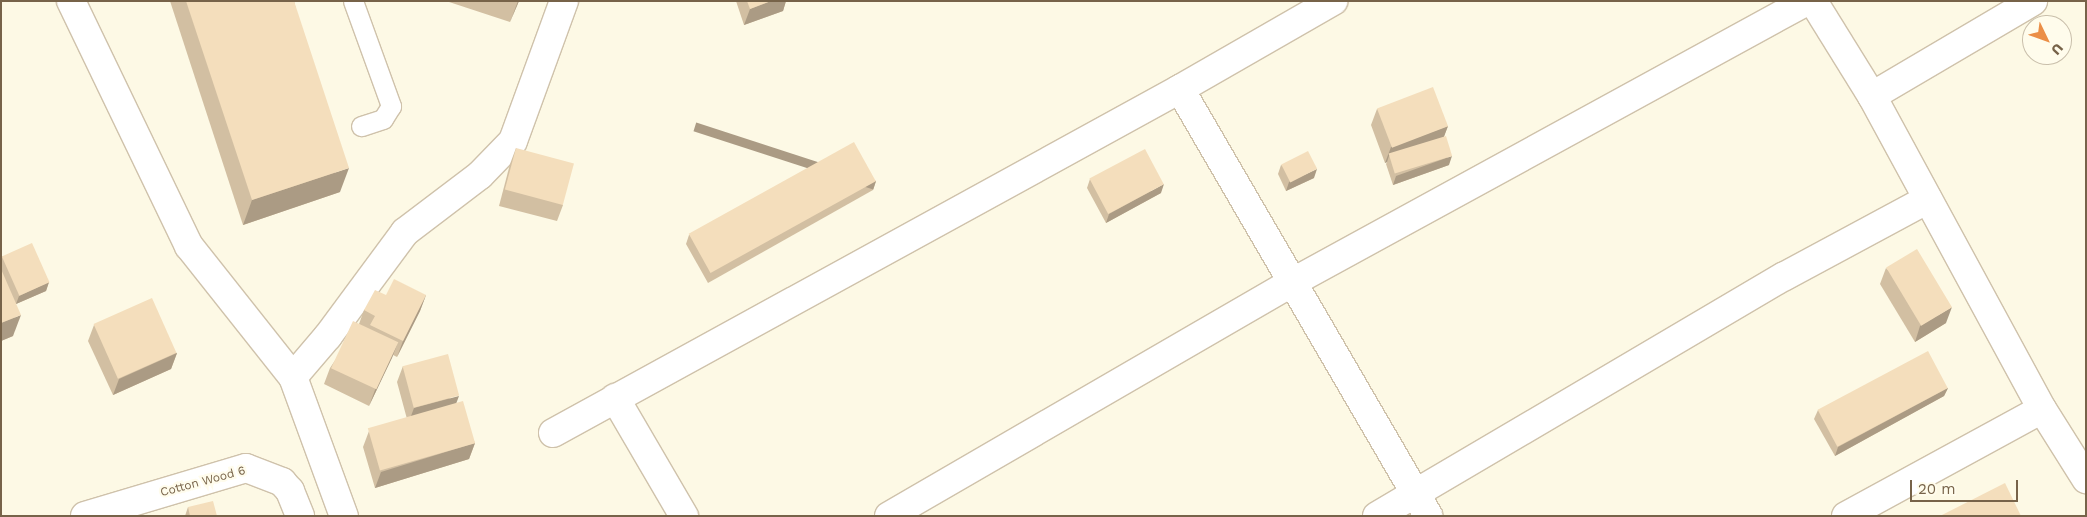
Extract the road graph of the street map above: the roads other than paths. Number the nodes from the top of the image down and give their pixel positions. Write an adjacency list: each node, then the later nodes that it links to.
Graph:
1 (71, 1): 13 (street)
2 (353, 1): 10 (lane)
3 (564, 1): 13 (street)
4 (1333, 1): 8 (street)
5 (1807, 1): 12 (street)
6 (1813, 1): 9 (street)
7 (2033, 1): 9 (street)
8 (1180, 89): 12 (street); 14 (street)
9 (1872, 96): 11 (street)
10 (361, 126)
11 (1928, 199): 15 (street); 18 (street)
12 (1294, 282): 18 (street); 23 (street)
13 (293, 377): 21 (street)
14 (615, 398): 16 (street); 22 (street)
15 (2042, 410): 17 (street); 25 (street)
16 (553, 433)
17 (2086, 479)
18 (1423, 504): 24 (street)
19 (85, 516): 20 (street, Cotton Wood 6)
20 (300, 516)
21 (344, 516)
22 (684, 516)
23 (889, 516)
24 (1377, 516)
25 (1846, 516)

